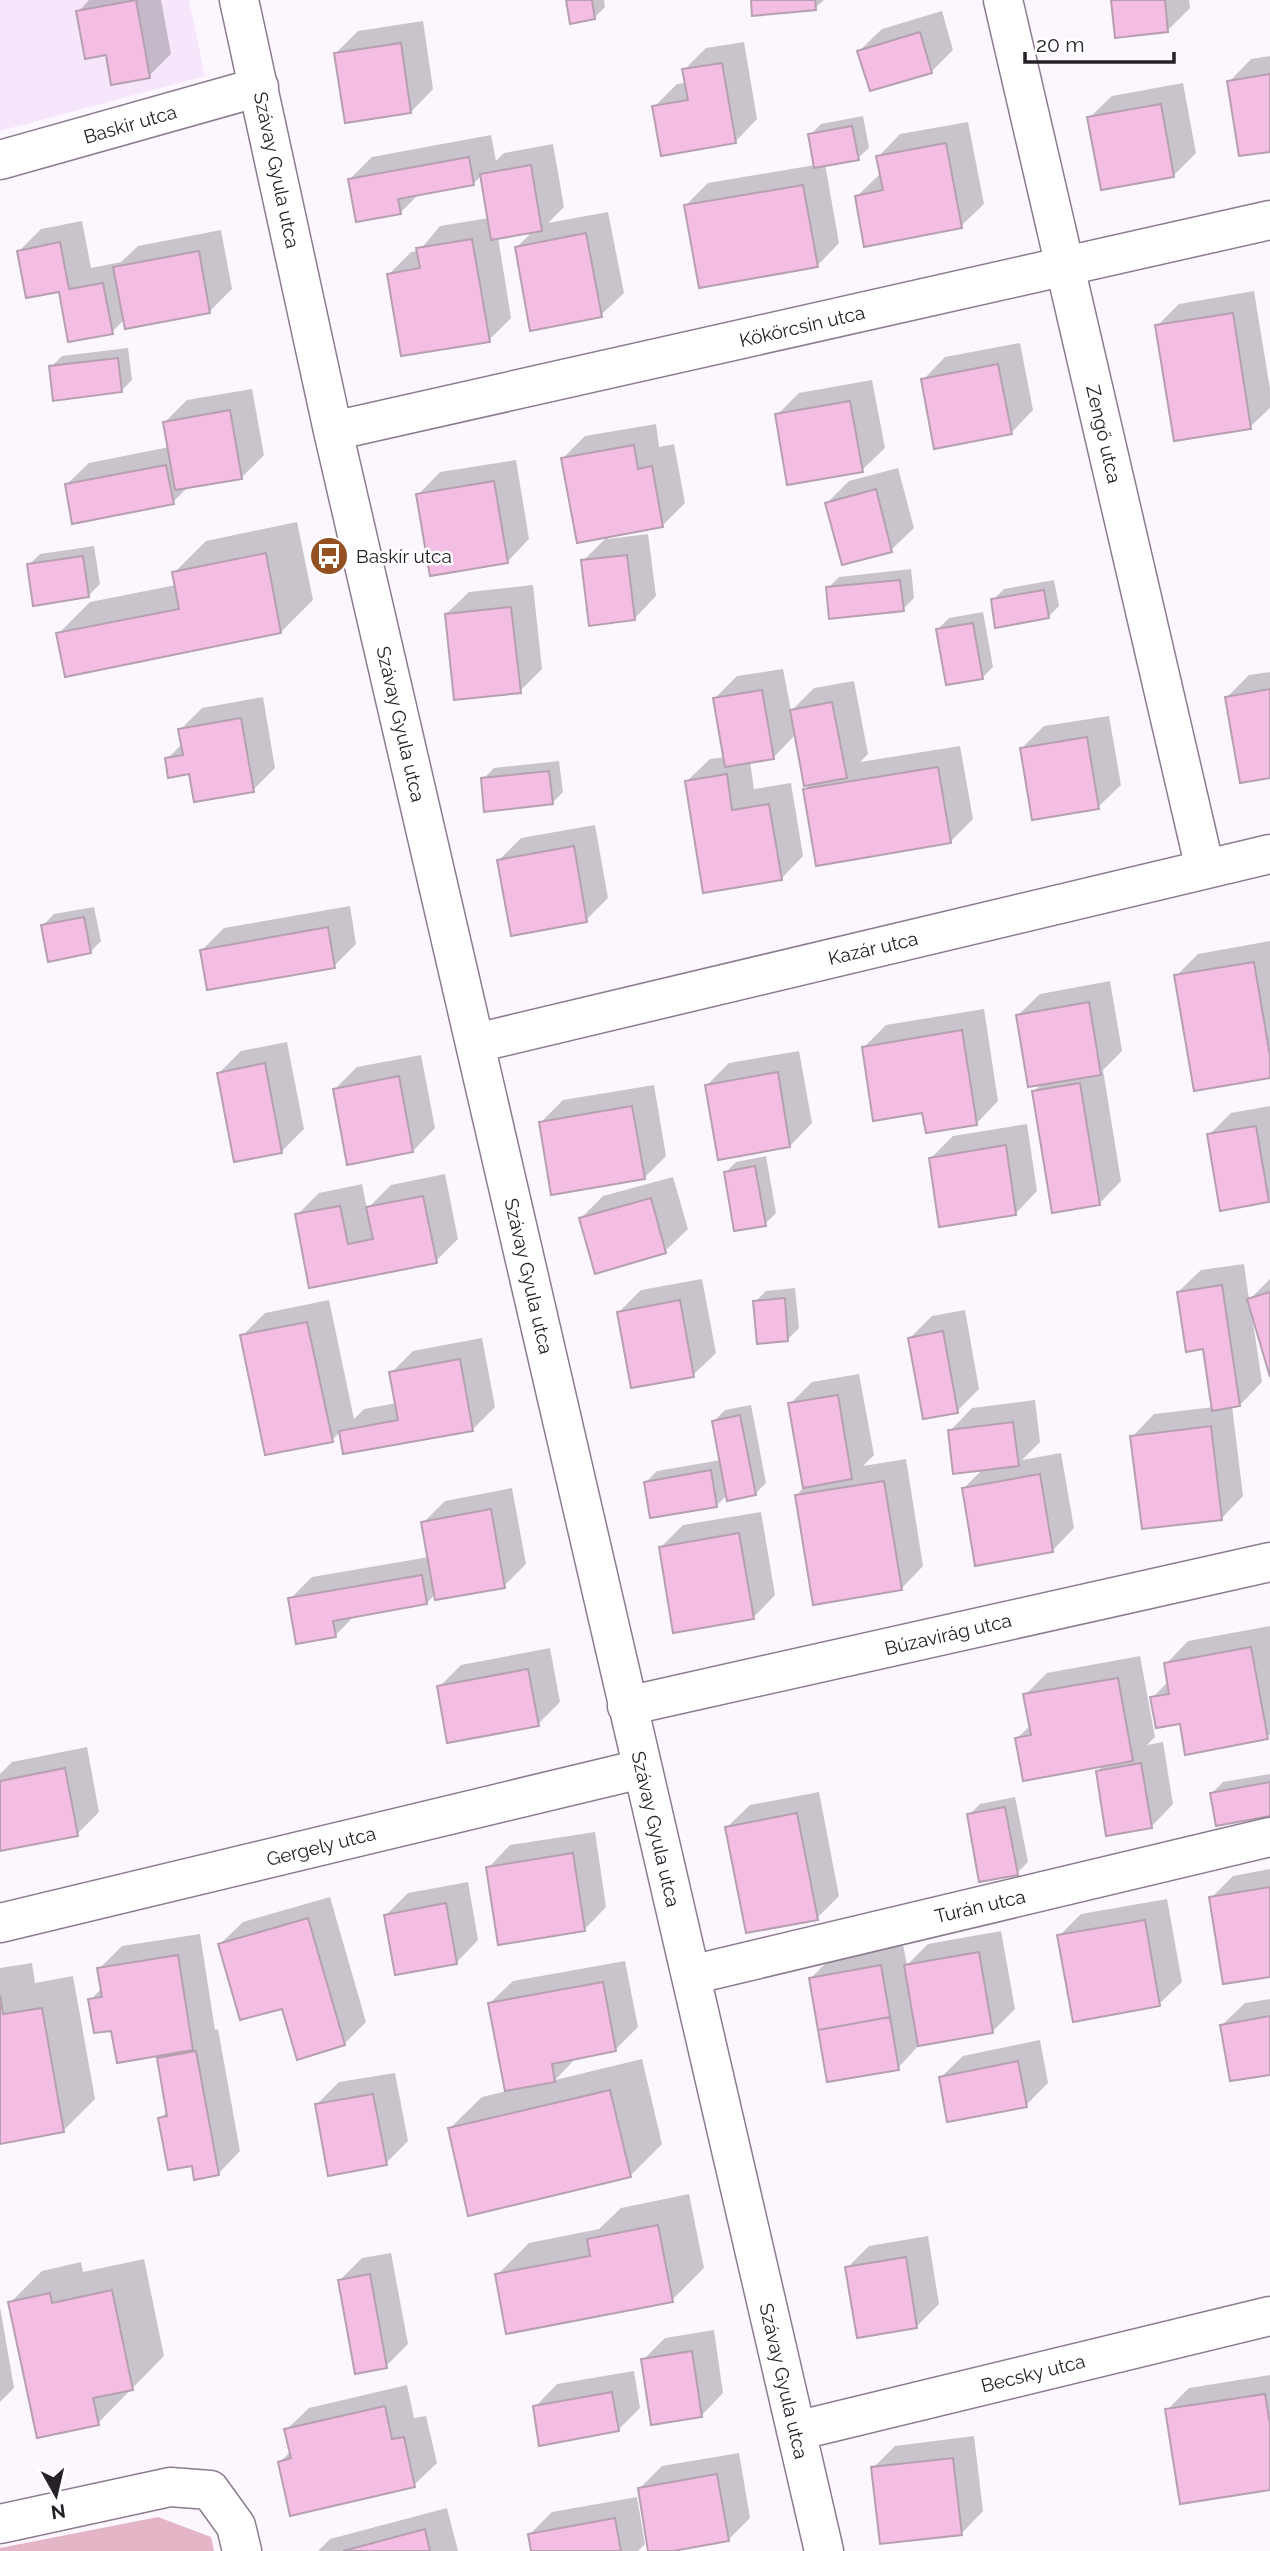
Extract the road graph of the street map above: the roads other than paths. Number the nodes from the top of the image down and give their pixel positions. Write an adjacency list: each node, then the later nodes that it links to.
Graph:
1 (239, 0): 3 (street, Szávay Gyula utca)
2 (1003, 0): 6 (street, Zengő utca)
3 (259, 87): 4 (street, Baskir utca); 7 (street, Szávay Gyula utca)
4 (0, 160)
5 (1270, 220): 6 (street, Kökörcsin utca)
6 (1066, 267): 7 (street, Kökörcsin utca); 9 (street, Zengő utca)
7 (333, 431): 10 (street, Szávay Gyula utca)
8 (1270, 853): 9 (street, Kazár utca)
9 (1205, 869): 10 (street, Kazár utca)
10 (476, 1043): 12 (street, Szávay Gyula utca)
11 (1270, 1562): 12 (street, Búzavirág utca)
12 (627, 1706): 13 (street, Szávay Gyula utca)
13 (641, 1769): 15 (street, Gergely utca); 16 (street, Szávay Gyula utca)
14 (1270, 1837): 16 (street, Turán utca)
15 (0, 1923)
16 (691, 1975): 18 (street, Szávay Gyula utca)
17 (1270, 2316): 18 (street, Becsky utca)
18 (796, 2431): 21 (street, Szávay Gyula utca)
19 (0, 2524): 20 (street)
20 (242, 2551)
21 (824, 2551)

